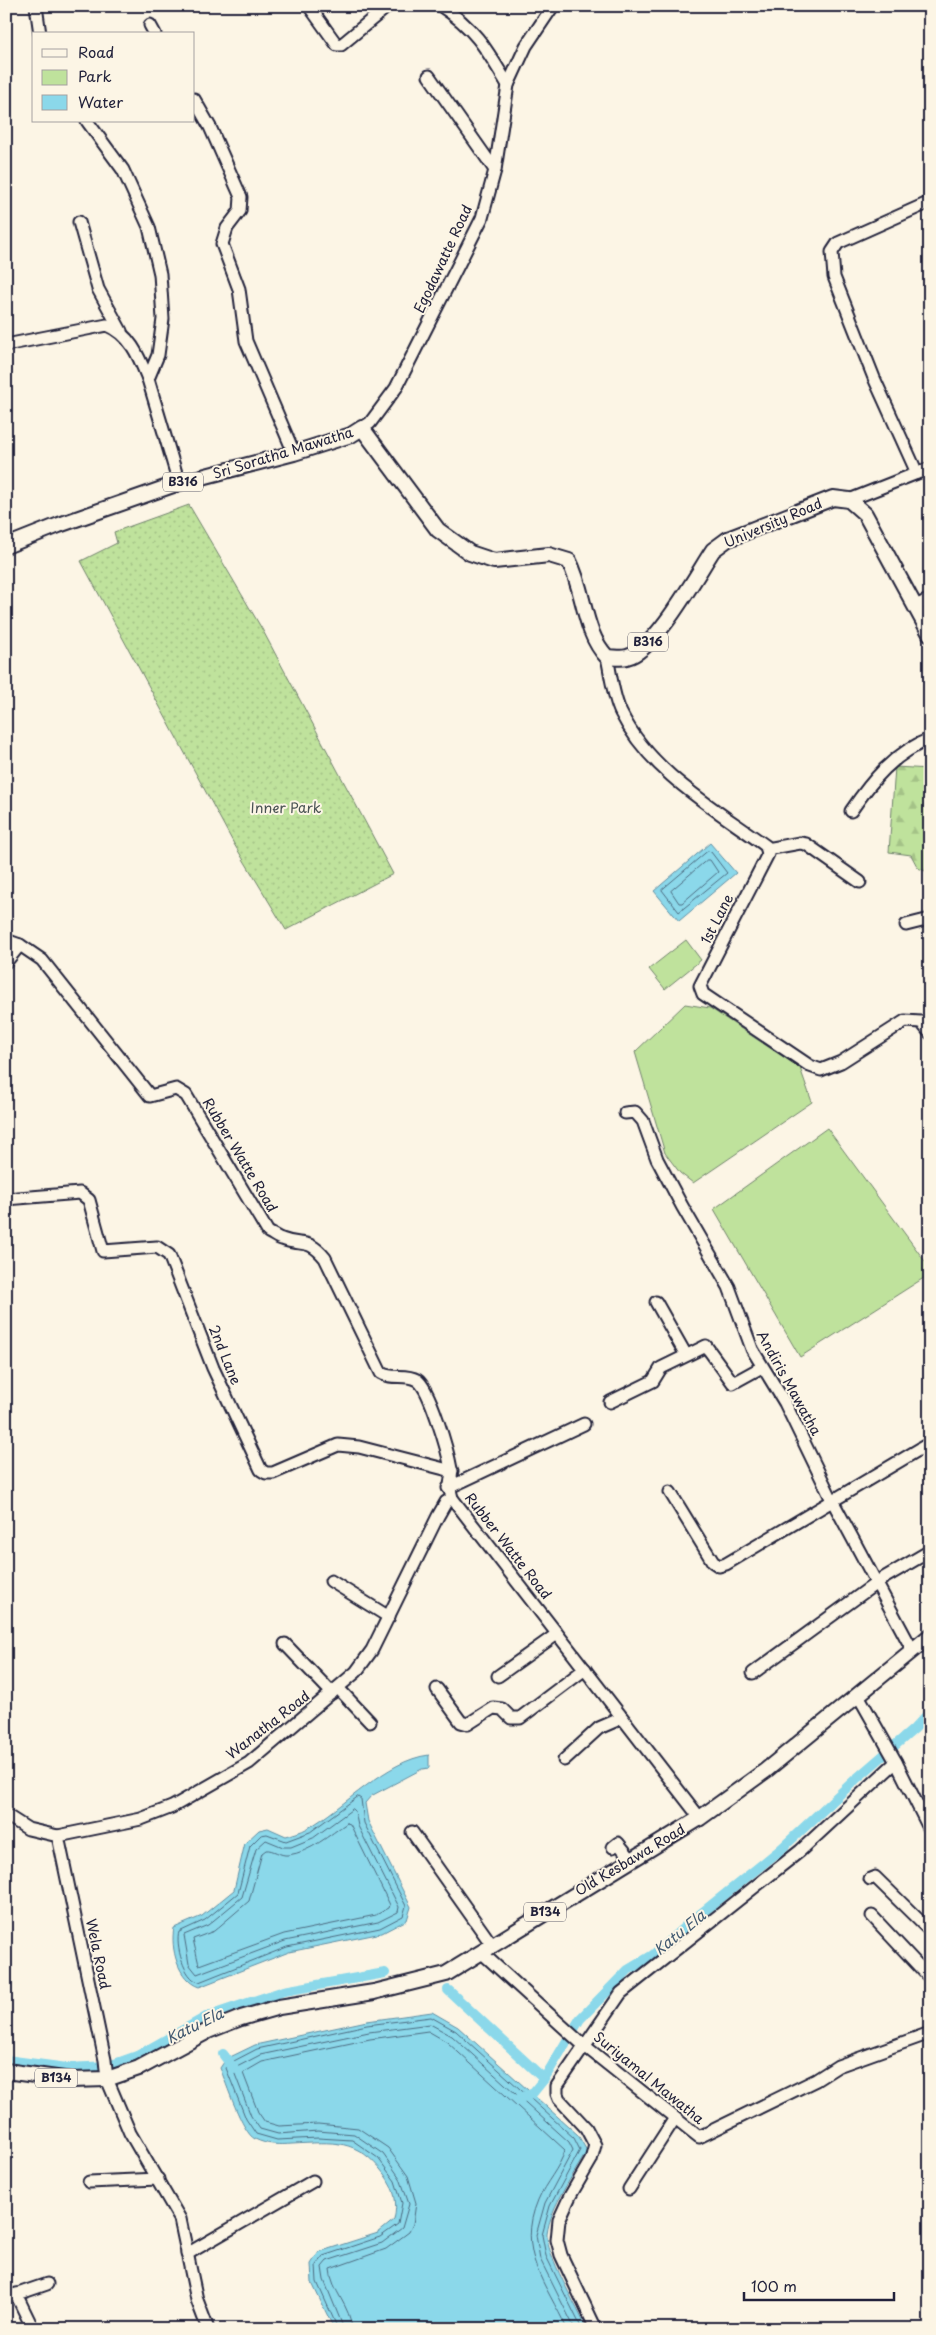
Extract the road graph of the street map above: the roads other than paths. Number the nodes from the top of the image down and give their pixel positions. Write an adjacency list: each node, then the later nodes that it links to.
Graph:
1 (36, 6): 6 (street)
2 (309, 6): 3 (street)
3 (388, 6)
4 (441, 6): 8 (street)
5 (553, 6): 8 (street, Egodawatte Road)
6 (40, 32)
7 (429, 76): 11 (street)
8 (508, 85): 11 (street, Egodawatte Road)
9 (195, 101): 18 (street)
10 (88, 122): 16 (street)
11 (495, 170): 17 (street, Egodawatte Road)
12 (930, 202): 20 (street)
13 (79, 222): 14 (street)
14 (121, 331): 15 (street); 16 (street)
15 (6, 345)
16 (148, 379): 21 (street)
17 (362, 428): 18 (main road, Sri Soratha Mawatha / B316); 27 (main road)
18 (294, 453): 21 (main road, Sri Soratha Mawatha / B316)
19 (930, 468): 20 (street)
20 (918, 473): 22 (street)
21 (179, 483): 23 (main road, Sri Soratha Mawatha / B316)
22 (849, 500): 25 (main road); 27 (main road, University Road / B316)
23 (6, 546)
24 (930, 599): 25 (street)
25 (916, 606): 26 (main road)
26 (930, 634)
27 (607, 657): 30 (street)
28 (930, 738): 29 (street)
29 (850, 810)
30 (767, 849): 31 (street); 37 (street, 1st Lane)
31 (860, 882)
32 (930, 919): 33 (street)
33 (906, 925)
34 (6, 940): 35 (street, Rubber Watte Road)
35 (20, 944): 36 (street); 46 (street, Rubber Watte Road)
36 (6, 962)
37 (930, 1033)
38 (625, 1113): 42 (street, Andiris Mawatha)
39 (6, 1200): 46 (street, 2nd Lane)
40 (656, 1302): 41 (street)
41 (686, 1355): 42 (street); 43 (street)
42 (762, 1367): 49 (street, Andiris Mawatha)
43 (610, 1402)
44 (584, 1424): 48 (street)
45 (930, 1443): 49 (street)
46 (452, 1471): 48 (street, Rubber Watte Road)
47 (670, 1492): 49 (street)
48 (450, 1493): 53 (street, Wanatha Road); 54 (street, Rubber Watte Road)
49 (832, 1500): 52 (street, Andiris Mawatha)
50 (930, 1551): 52 (street)
51 (331, 1581): 53 (street)
52 (877, 1584): 57 (street, Andiris Mawatha); 59 (street)
53 (389, 1617): 62 (street, Wanatha Road)
54 (557, 1634): 58 (street, Rubber Watte Road); 60 (street)
55 (930, 1636): 57 (main road, Old Kesbawa Road / B134)
56 (286, 1644): 62 (street)
57 (912, 1650): 63 (main road, Old Kesbawa Road / B134)
58 (584, 1669): 61 (street); 64 (street, Rubber Watte Road)
59 (753, 1673)
60 (498, 1676)
61 (437, 1689)
62 (335, 1690): 65 (street); 72 (street, Wanatha Road)
63 (858, 1695): 67 (street); 69 (main road, Old Kesbawa Road / B134)
64 (622, 1718): 66 (street); 69 (street, Rubber Watte Road)
65 (370, 1722)
66 (564, 1760)
67 (896, 1762): 70 (street); 81 (street)
68 (6, 1814): 72 (street, Wanatha Road)
69 (700, 1818): 74 (main road, Old Kesbawa Road / B134)
70 (930, 1830)
71 (412, 1832): 78 (street, Suriyamal Mawatha)
72 (58, 1836): 83 (street, Wela Road)
73 (613, 1847): 74 (street)
74 (631, 1859): 78 (main road, Old Kesbawa Road / B134)
75 (870, 1879): 77 (street)
76 (872, 1916): 79 (street)
77 (930, 1931)
78 (487, 1949): 81 (street, Suriyamal Mawatha); 83 (main road, Old Kesbawa Road / B134)
79 (930, 1978)
80 (930, 2033): 84 (street, Suriyamal Mawatha)
81 (583, 2044): 84 (street, Suriyamal Mawatha); 94 (street)
82 (6, 2071): 83 (main road, Old Kesbawa Road / B134)
83 (107, 2075): 85 (street, Wela Road)
84 (675, 2118): 88 (street)
85 (158, 2179): 86 (street); 89 (street, Wela Road)
86 (89, 2182)
87 (313, 2182): 89 (street)
88 (629, 2188)
89 (187, 2254): 93 (street, Wela Road)
90 (47, 2284): 91 (street)
91 (11, 2296): 92 (street)
92 (34, 2329)
93 (208, 2329)
94 (596, 2329)

